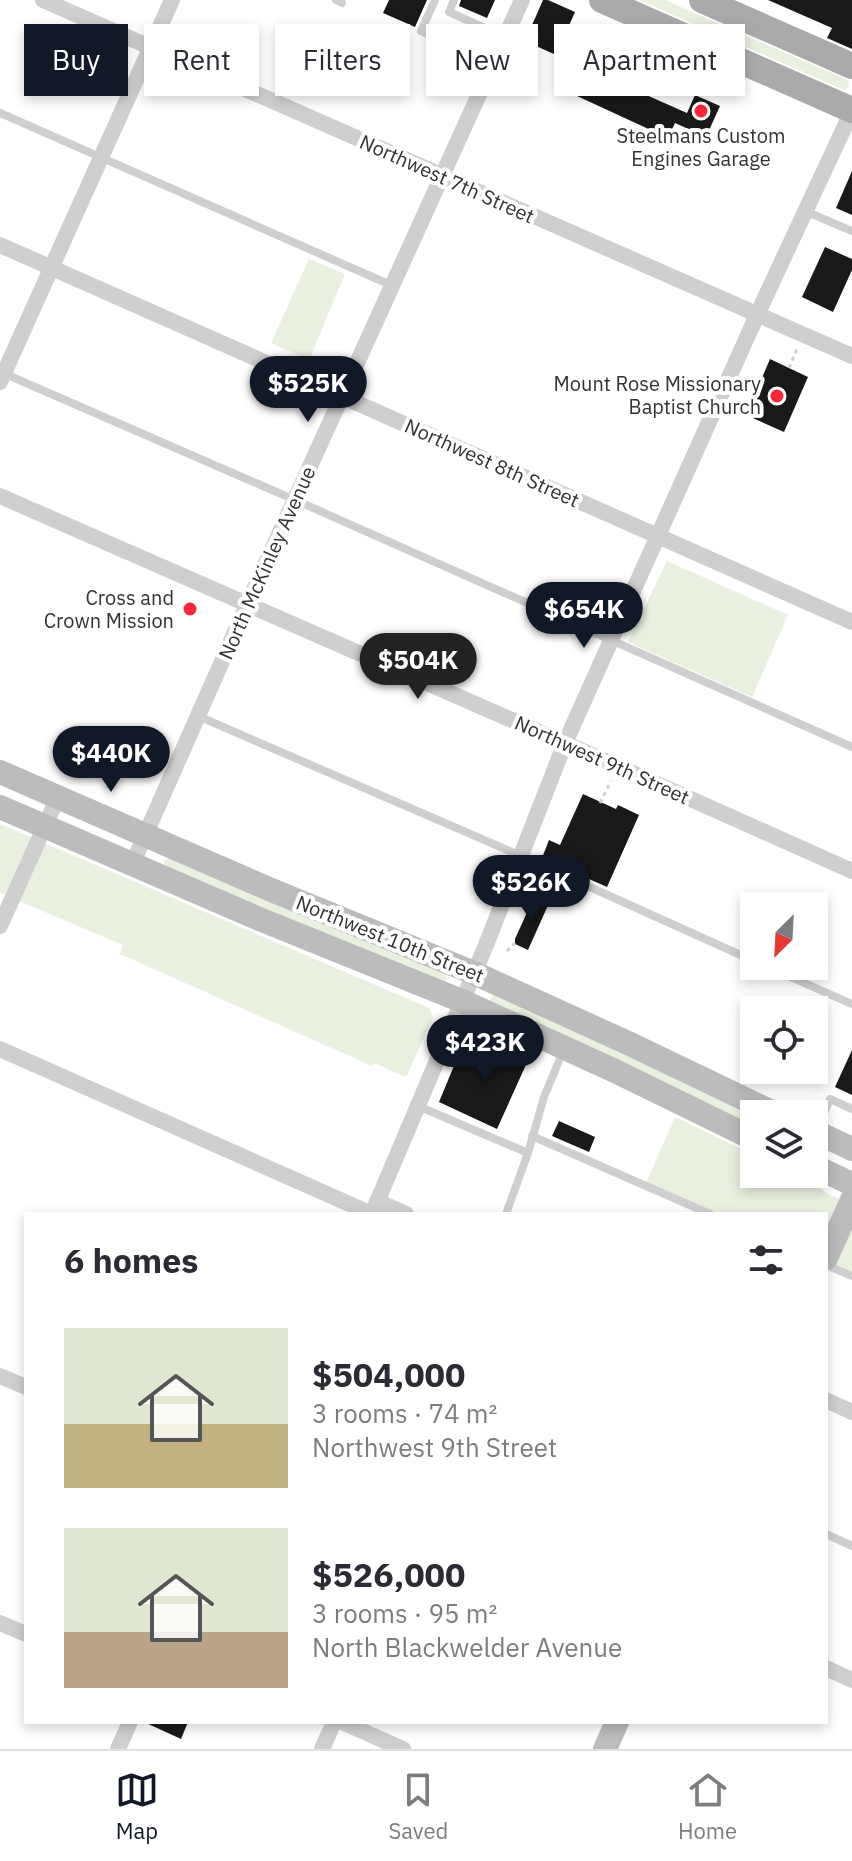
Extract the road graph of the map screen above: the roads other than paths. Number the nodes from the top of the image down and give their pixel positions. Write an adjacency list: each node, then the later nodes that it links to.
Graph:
1 (43, 0): 12 (street, Northwest 7th Street)
2 (172, 0): 8 (street)
3 (437, 0): 7 (lane); 11 (lane)
4 (522, 0): 10 (street, North McKinley Avenue)
5 (602, 0): 17 (main road)
6 (702, 0): 14 (main road)
7 (453, 3): 9 (lane)
8 (161, 24)
9 (475, 24)
10 (511, 24)
11 (426, 33)
12 (144, 45)
13 (144, 61): 19 (street)
14 (852, 66)
15 (259, 96): 20 (street, Northwest 7th Street)
16 (479, 96): 20 (street, North McKinley Avenue)
17 (852, 110): 21 (street)
18 (0, 113): 19 (lane)
19 (101, 157): 24 (street); 25 (lane)
20 (442, 177): 25 (street, North McKinley Avenue); 26 (street, Northwest 7th Street)
21 (805, 211): 22 (lane); 26 (street)
22 (852, 231)
23 (0, 245): 24 (street, Northwest 8th Street)
24 (53, 268): 28 (street); 29 (street, Northwest 8th Street)
25 (393, 286): 29 (street, North McKinley Avenue)
26 (757, 315): 27 (street, Northwest 7th Street); 32 (street)
27 (852, 356)
28 (1, 376): 31 (lane)
29 (343, 396): 31 (street, North McKinley Avenue); 32 (street, Northwest 8th Street)
30 (0, 496): 33 (street, Northwest 9th Street)
31 (295, 500): 33 (street, North McKinley Avenue); 35 (lane)
32 (658, 537): 34 (street, Northwest 8th Street); 35 (street)
33 (247, 605): 36 (street, North McKinley Avenue); 37 (street, Northwest 9th Street)
34 (852, 622)
35 (611, 640): 37 (street); 38 (lane)
36 (198, 716): 43 (street, North McKinley Avenue); 44 (lane)
37 (565, 743): 44 (street); 46 (street, Northwest 9th Street)
38 (852, 747)
39 (0, 772): 40 (main road, Northwest 10th Street)
40 (58, 797): 42 (street); 43 (main road, Northwest 10th Street)
41 (0, 807): 42 (main road, Northwest 10th Street)
42 (45, 827): 45 (main road, Northwest 10th Street); 47 (street)
43 (145, 835): 45 (street, North McKinley Avenue); 49 (main road, Northwest 10th Street)
44 (521, 856): 48 (lane); 49 (street)
45 (132, 865): 51 (main road, Northwest 10th Street)
46 (852, 871)
47 (0, 926)
48 (740, 955)
49 (474, 973): 51 (street); 55 (main road, Northwest 10th Street)
50 (798, 980): 52 (lane)
51 (462, 1001): 53 (main road, Northwest 10th Street); 57 (street)
52 (852, 1004)
53 (565, 1048): 59 (main road, Northwest 10th Street); 60 (lane)
54 (0, 1049): 67 (street)
55 (747, 1100)
56 (828, 1103): 58 (lane)
57 (418, 1106): 63 (lane); 67 (street)
58 (852, 1109)
59 (740, 1132)
60 (532, 1136): 63 (lane); 69 (lane)
61 (828, 1138): 62 (main road)
62 (852, 1149)
63 (528, 1153): 68 (lane)
64 (828, 1173): 65 (main road)
65 (852, 1184)
66 (852, 1200): 70 (main road)
67 (373, 1210)
68 (507, 1212)
69 (705, 1212)
70 (828, 1254)
71 (828, 1266): 72 (lane)
72 (852, 1276)
73 (0, 1376): 74 (street)
74 (24, 1386)
75 (828, 1401): 76 (street)
76 (852, 1412)
77 (828, 1535): 78 (lane)
78 (852, 1546)
79 (0, 1623): 80 (street)
80 (24, 1633)
81 (828, 1669): 82 (street)
82 (852, 1680)
83 (129, 1724): 87 (street)
84 (333, 1724): 88 (street)
85 (347, 1724): 89 (street)
86 (616, 1724): 90 (main road)
87 (118, 1749)
88 (322, 1749)
89 (403, 1749)
90 (605, 1749)

